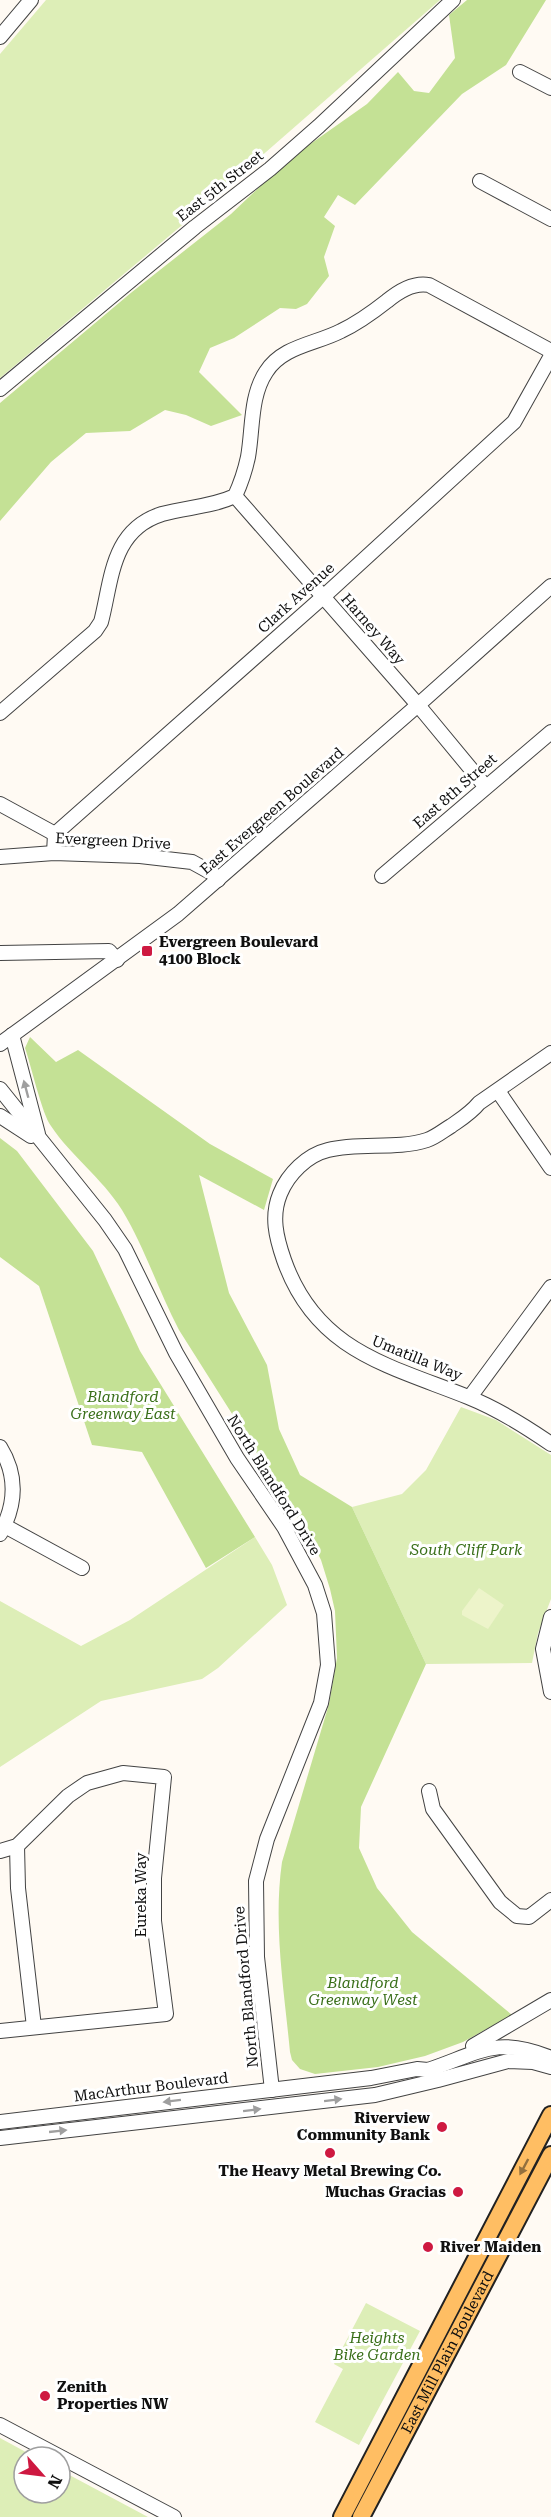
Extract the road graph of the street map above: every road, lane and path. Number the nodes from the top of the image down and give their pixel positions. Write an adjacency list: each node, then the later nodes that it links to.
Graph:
1 (31, 0): 3 (street)
2 (453, 0): 10 (street, East 5th Street)
3 (0, 37)
4 (520, 72): 5 (street)
5 (551, 88)
6 (480, 182): 7 (street)
7 (551, 219)
8 (551, 351): 11 (street)
9 (551, 356): 13 (street, Clark Avenue)
10 (0, 389)
11 (235, 496): 13 (street, Harney Way); 15 (street)
12 (551, 586): 14 (street, East Evergreen Boulevard)
13 (323, 597): 14 (street, Harney Way); 19 (street, Clark Avenue)
14 (418, 705): 17 (street, Harney Way); 23 (street, East Evergreen Boulevard)
15 (0, 713)
16 (551, 732): 17 (street, East 8th Street)
17 (485, 786): 22 (street, East 8th Street)
18 (0, 804): 19 (street)
19 (55, 834): 20 (street)
20 (54, 853): 21 (street, Evergreen Drive); 23 (street, Evergreen Drive)
21 (0, 857)
22 (382, 876)
23 (218, 880): 25 (street, East Evergreen Boulevard)
24 (0, 953): 25 (street)
25 (117, 960): 26 (street, East Evergreen Boulevard)
26 (6, 1039): 31 (street, one-way to 26)
27 (551, 1053): 29 (street)
28 (0, 1089): 31 (street, North Blandford Drive)
29 (498, 1090): 32 (street); 34 (street, Umatilla Way)
30 (0, 1116): 31 (street)
31 (40, 1142): 51 (street, North Blandford Drive)
32 (551, 1168)
33 (551, 1287): 34 (street)
34 (470, 1397): 35 (street, Umatilla Way)
35 (551, 1444)
36 (3, 1453): 37 (street)
37 (2, 1530): 38 (street)
38 (82, 1568)
39 (551, 1617): 40 (street)
40 (551, 1692)
41 (429, 1791): 44 (street)
42 (17, 1846): 43 (street); 46 (street); 46 (street, Eureka Way)
43 (0, 1851)
44 (551, 1900)
45 (551, 2000): 50 (street)
46 (34, 2027): 47 (street)
47 (0, 2031)
48 (551, 2058): 50 (street, MacArthur Boulevard)
49 (551, 2067): 54 (street, one-way to 49)
50 (417, 2069): 51 (street, MacArthur Boulevard)
51 (272, 2090): 53 (street, MacArthur Boulevard, one-way to 53)
52 (551, 2115): 56 (main road, East Mill Plain Boulevard, one-way to 56)
53 (0, 2122)
54 (0, 2138)
55 (551, 2155): 57 (main road, East Mill Plain Boulevard)
56 (448, 2312): 57 (main road); 58 (main road, East Mill Plain Boulevard)
57 (425, 2395): 60 (main road, East Mill Plain Boulevard)
58 (401, 2404): 60 (main road); 62 (main road, East Mill Plain Boulevard)
59 (0, 2425): 61 (street)
60 (371, 2499): 63 (main road, East Mill Plain Boulevard)
61 (174, 2517)
62 (342, 2517)
63 (361, 2517)

